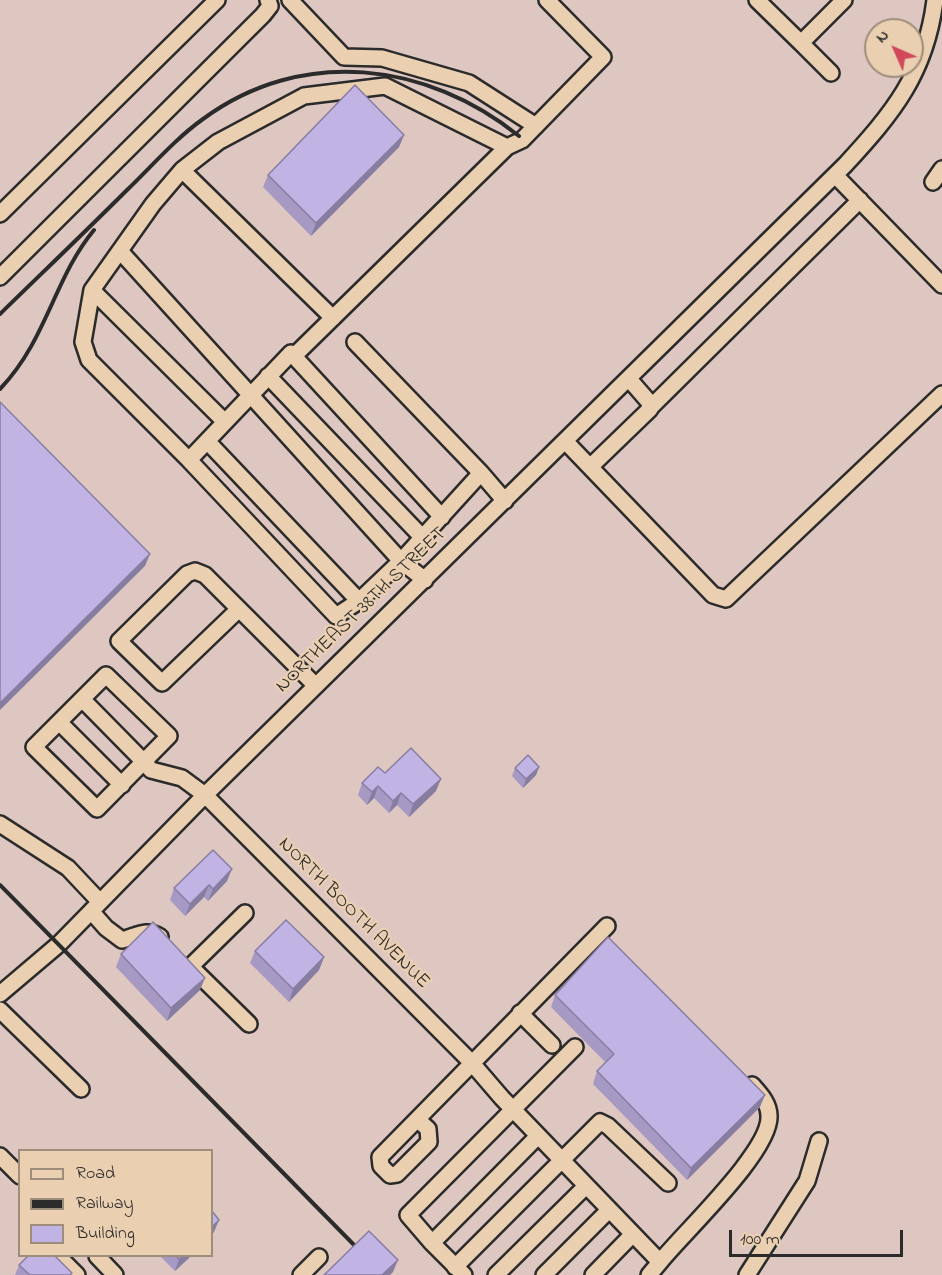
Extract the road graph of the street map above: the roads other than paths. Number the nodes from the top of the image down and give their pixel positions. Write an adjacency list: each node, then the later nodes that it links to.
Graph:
1 (217, 0): 15 (street)
2 (268, 0): 17 (street)
3 (290, 0): 10 (street)
4 (547, 0): 10 (street)
5 (758, 0): 8 (street)
6 (844, 0): 8 (street)
7 (934, 0): 13 (street, NORTHEAST 38TH STREET)
8 (801, 43): 9 (street)
9 (831, 74)
10 (536, 126): 11 (street)
11 (507, 147): 12 (street); 20 (street)
12 (182, 170): 16 (street); 20 (street)
13 (840, 170): 14 (street); 24 (street, NORTHEAST 38TH STREET)
14 (860, 200): 18 (street); 27 (street)
15 (0, 214)
16 (120, 251): 19 (street); 25 (street)
17 (0, 277)
18 (942, 285)
19 (92, 290): 28 (street); 31 (street)
20 (333, 318): 22 (street)
21 (355, 342): 33 (street)
22 (294, 356): 23 (street); 35 (street)
23 (268, 376): 25 (street); 36 (street)
24 (629, 379): 27 (street); 30 (street, NORTHEAST 38TH STREET)
25 (250, 394): 28 (street); 37 (street)
26 (942, 394): 32 (street)
27 (651, 408): 32 (street)
28 (225, 422): 29 (street)
29 (207, 441): 31 (street); 39 (street)
30 (565, 441): 32 (street); 34 (street, NORTHEAST 38TH STREET)
31 (189, 460): 39 (street)
32 (590, 467)
33 (481, 473): 34 (street); 35 (street)
34 (505, 501): 38 (street, NORTHEAST 38TH STREET)
35 (442, 517): 36 (street)
36 (423, 538): 37 (street)
37 (401, 561): 38 (street); 39 (street)
38 (425, 580): 41 (street, NORTHEAST 38TH STREET)
39 (359, 602)
40 (239, 609): 40 (street); 41 (street)
41 (316, 686): 46 (street, NORTHEAST 38TH STREET)
42 (82, 699): 43 (street); 44 (street, NORTH BOOTH AVENUE); 44 (street)
43 (59, 722): 45 (street); 45 (street)
44 (144, 762): 45 (street); 46 (street, NORTH BOOTH AVENUE)
45 (122, 785)
46 (205, 795): 48 (street, NORTHEAST 38TH STREET); 58 (street, NORTH BOOTH AVENUE)
47 (0, 824): 48 (street)
48 (95, 906): 51 (street); 52 (street, NORTHEAST 38TH STREET)
49 (244, 913): 51 (street)
50 (607, 926): 54 (street)
51 (183, 959): 55 (street)
52 (0, 994)
53 (0, 1010): 60 (street)
54 (520, 1013): 56 (street); 58 (street)
55 (249, 1024)
56 (552, 1044)
57 (575, 1047): 61 (street)
58 (471, 1062): 61 (street, NORTH BOOTH AVENUE); 62 (street)
59 (742, 1075): 76 (street)
60 (81, 1089)
61 (512, 1109): 63 (street, NORTH BOOTH AVENUE); 72 (street)
62 (418, 1120)
63 (538, 1136): 66 (street, NORTH BOOTH AVENUE); 72 (street)
64 (819, 1141): 84 (street)
65 (0, 1156): 67 (street)
66 (561, 1160): 68 (street); 69 (street, NORTH BOOTH AVENUE); 77 (street)
67 (18, 1174)
68 (668, 1183)
69 (586, 1186): 70 (street, NORTH BOOTH AVENUE); 81 (street)
70 (609, 1210): 71 (street, NORTH BOOTH AVENUE); 82 (street)
71 (633, 1234): 76 (street, NORTH BOOTH AVENUE); 83 (street)
72 (432, 1243): 77 (street)
73 (59, 1257): 78 (street)
74 (98, 1257): 79 (street)
75 (319, 1257): 80 (street)
76 (655, 1270)
77 (460, 1271)
78 (76, 1275)
79 (116, 1275)
80 (301, 1275)
81 (496, 1275)
82 (544, 1275)
83 (593, 1275)
84 (747, 1275)

